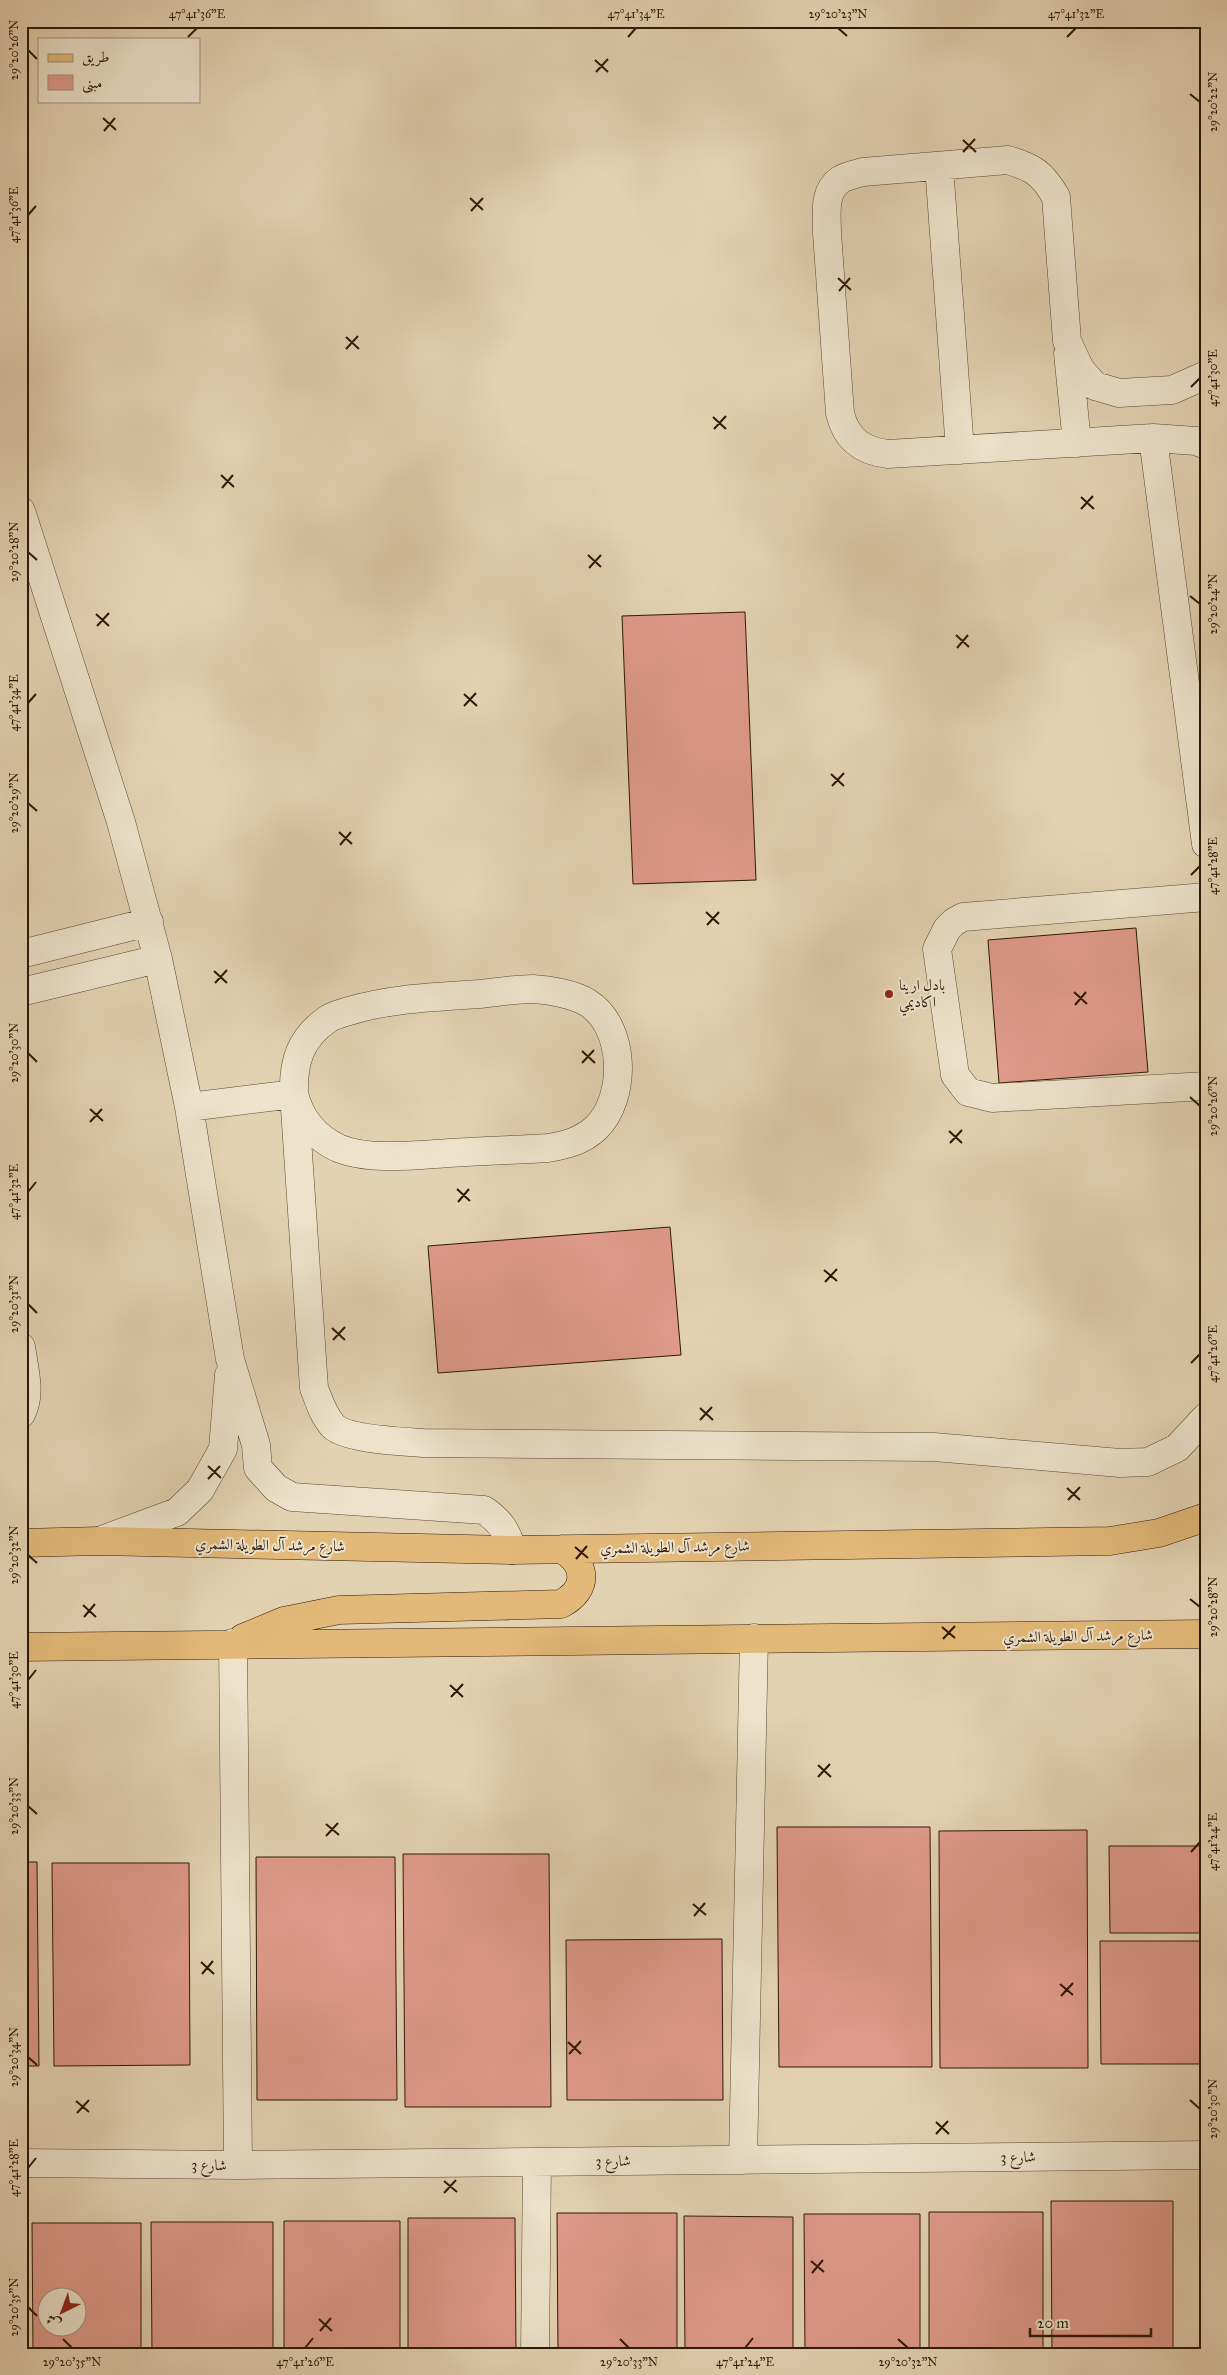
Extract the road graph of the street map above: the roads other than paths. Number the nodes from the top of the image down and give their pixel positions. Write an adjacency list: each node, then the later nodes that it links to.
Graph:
1 (938, 166): 2 (street); 7 (street); 7 (street)
2 (1067, 341): 3 (street); 5 (street)
3 (1206, 375)
4 (1153, 438): 5 (street); 6 (street); 9 (street)
5 (1077, 443): 7 (street)
6 (1206, 446)
7 (960, 450)
8 (21, 511): 11 (street)
9 (1206, 844)
10 (1206, 897): 15 (street)
11 (149, 922): 12 (street); 13 (street)
12 (21, 954)
13 (158, 959): 14 (street); 17 (street)
14 (21, 992)
15 (1206, 1086)
16 (294, 1094): 16 (street); 17 (street); 21 (street)
17 (189, 1107): 19 (street)
18 (21, 1347): 20 (street)
19 (230, 1359): 23 (street); 26 (street)
20 (21, 1414)
21 (1206, 1417)
22 (1206, 1517): 25 (main road, شارع مرشد آل الطويلة الشمري)
23 (99, 1541): 24 (main road, شارع مرشد آل الطويلة الشمري); 26 (main road, شارع مرشد آل الطويلة الشمري)
24 (21, 1543)
25 (562, 1549): 26 (main road, شارع مرشد آل الطويلة الشمري); 29 (main road)
26 (512, 1550)
27 (1206, 1634): 28 (main road, شارع مرشد آل الطويلة الشمري)
28 (754, 1638): 29 (main road, شارع مرشد آل الطويلة الشمري); 32 (street)
29 (233, 1643): 30 (main road, شارع مرشد آل الطويلة الشمري); 35 (street)
30 (21, 1647)
31 (1206, 2155): 32 (street, شارع 3)
32 (743, 2160): 33 (street, شارع 3)
33 (537, 2162): 35 (street, شارع 3); 36 (street)
34 (21, 2163): 35 (street, شارع 3)
35 (238, 2165)
36 (536, 2354)

